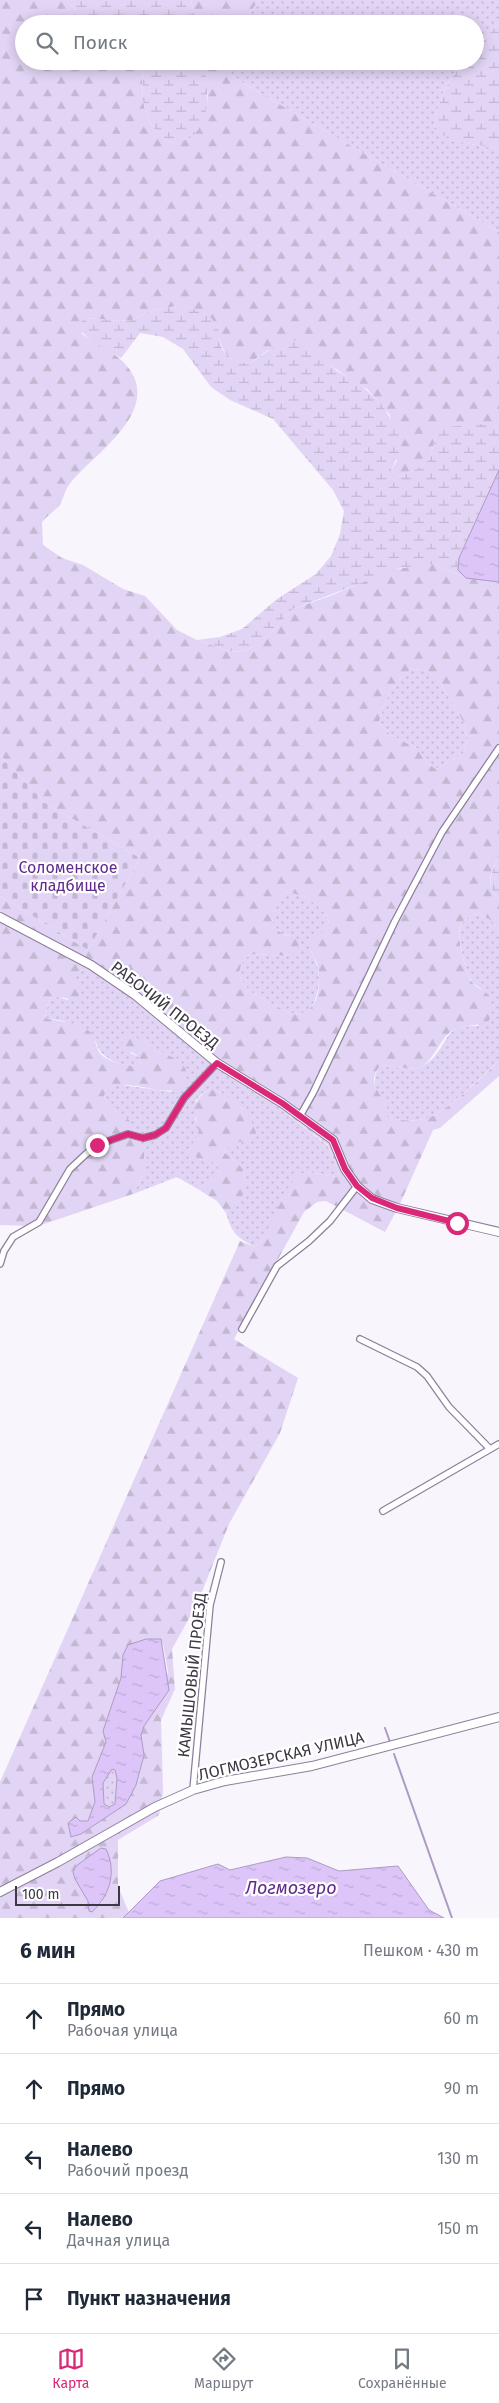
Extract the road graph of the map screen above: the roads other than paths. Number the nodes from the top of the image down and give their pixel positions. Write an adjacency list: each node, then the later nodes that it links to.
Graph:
1 (499, 748): 4 (street)
2 (0, 917): 3 (street, РАБОЧИЙ ПРОЕЗД)
3 (217, 1063): 4 (street, РАБОЧИЙ ПРОЕЗД); 7 (street)
4 (300, 1116): 5 (street, РАБОЧИЙ ПРОЕЗД)
5 (357, 1186): 6 (street); 8 (street)
6 (499, 1232)
7 (0, 1264)
8 (242, 1329)
9 (360, 1339): 11 (street)
10 (499, 1444): 11 (street)
11 (490, 1449): 12 (street)
12 (383, 1511)
13 (221, 1562): 15 (street, КАМЫШОВЫЙ ПРОЕЗД)
14 (499, 1716): 15 (street, ЛОГМОЗЕРСКАЯ УЛИЦА)
15 (193, 1790): 16 (street, ЛОГМОЗЕРСКАЯ УЛИЦА)
16 (0, 1892)

